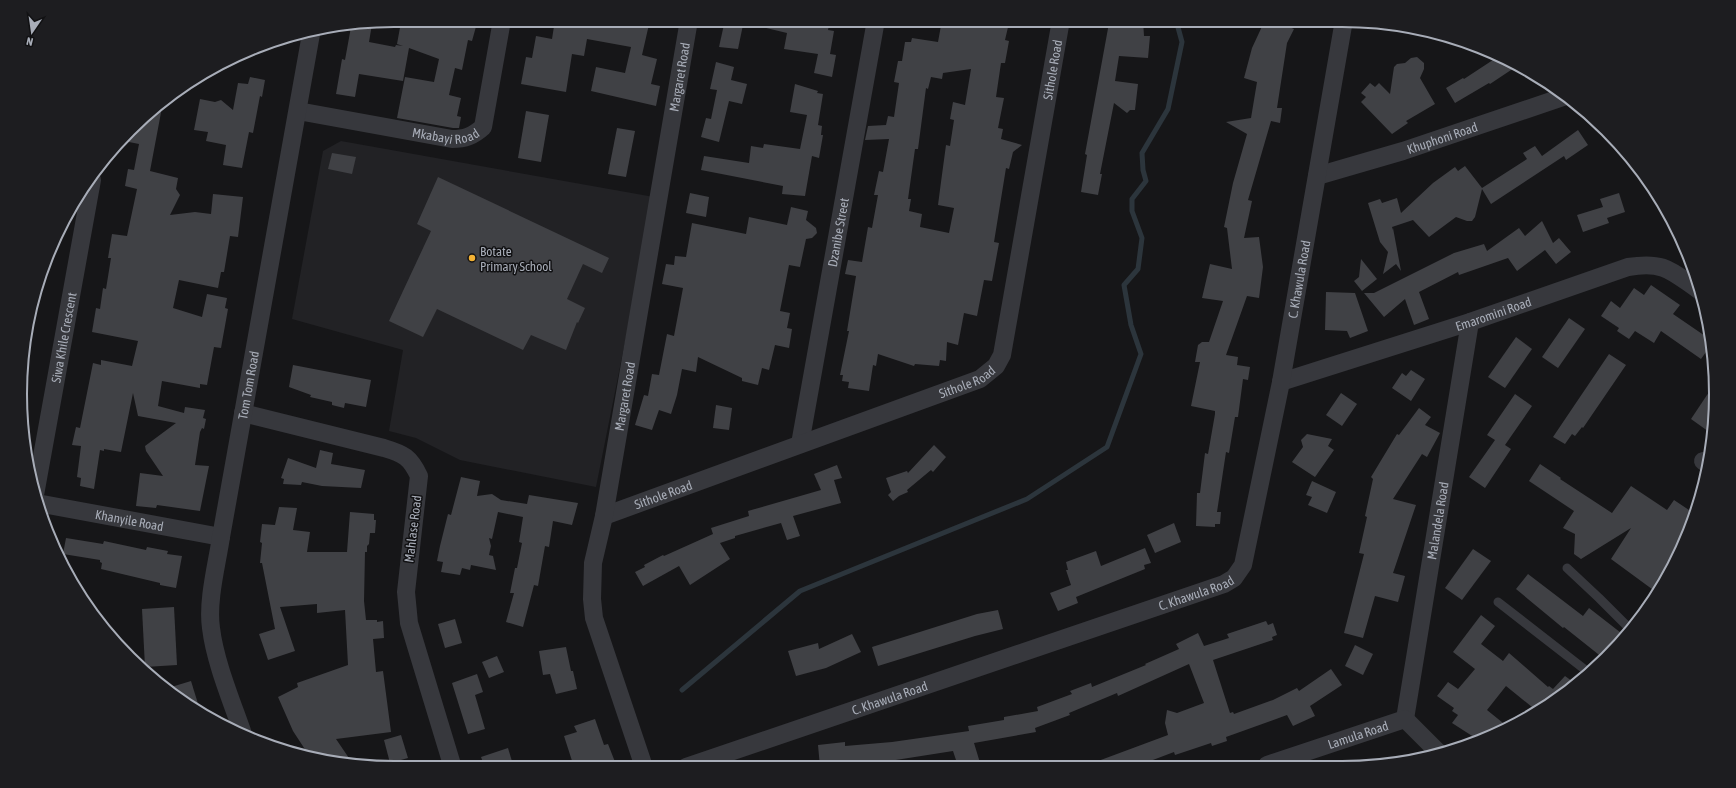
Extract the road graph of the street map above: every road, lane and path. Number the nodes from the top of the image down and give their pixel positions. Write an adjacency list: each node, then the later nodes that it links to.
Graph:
1 (501, 27): 8 (street, Mkabayi Road)
2 (688, 27): 18 (street, Margaret Road)
3 (875, 27): 15 (street, Dzanibe Street)
4 (1060, 27): 15 (street, Sithole Road)
5 (1343, 27): 9 (street, C. Khawula Road)
6 (310, 37): 8 (street, Tom Tom Road)
7 (1559, 98): 9 (street, Khuphoni Road)
8 (298, 111): 14 (street, Tom Tom Road)
9 (1317, 176): 13 (street, C. Khawula Road)
10 (91, 188): 16 (street, Siwa Khile Crescent)
11 (1693, 286): 12 (street, Emaromini Road)
12 (1470, 322): 13 (street, Emaromini Road); 24 (street, Malandela Road)
13 (1281, 382): 29 (street, C. Khawula Road)
14 (243, 413): 19 (street, Tom Tom Road); 27 (street, Mahlase Road)
15 (800, 444): 18 (street, Sithole Road)
16 (38, 480)
17 (44, 504): 19 (street, Khanyile Road)
18 (604, 516): 28 (street, Margaret Road)
19 (221, 537): 25 (street, Tom Tom Road)
20 (1567, 568): 22 (lane)
21 (1498, 602): 23 (lane)
22 (1626, 625)
23 (1585, 669)
24 (1405, 719): 26 (street, Lamula Road); 30 (street, Lamula Road)
25 (241, 727)
26 (1435, 749)
27 (451, 761)
28 (642, 761)
29 (704, 761)
30 (1279, 761)

